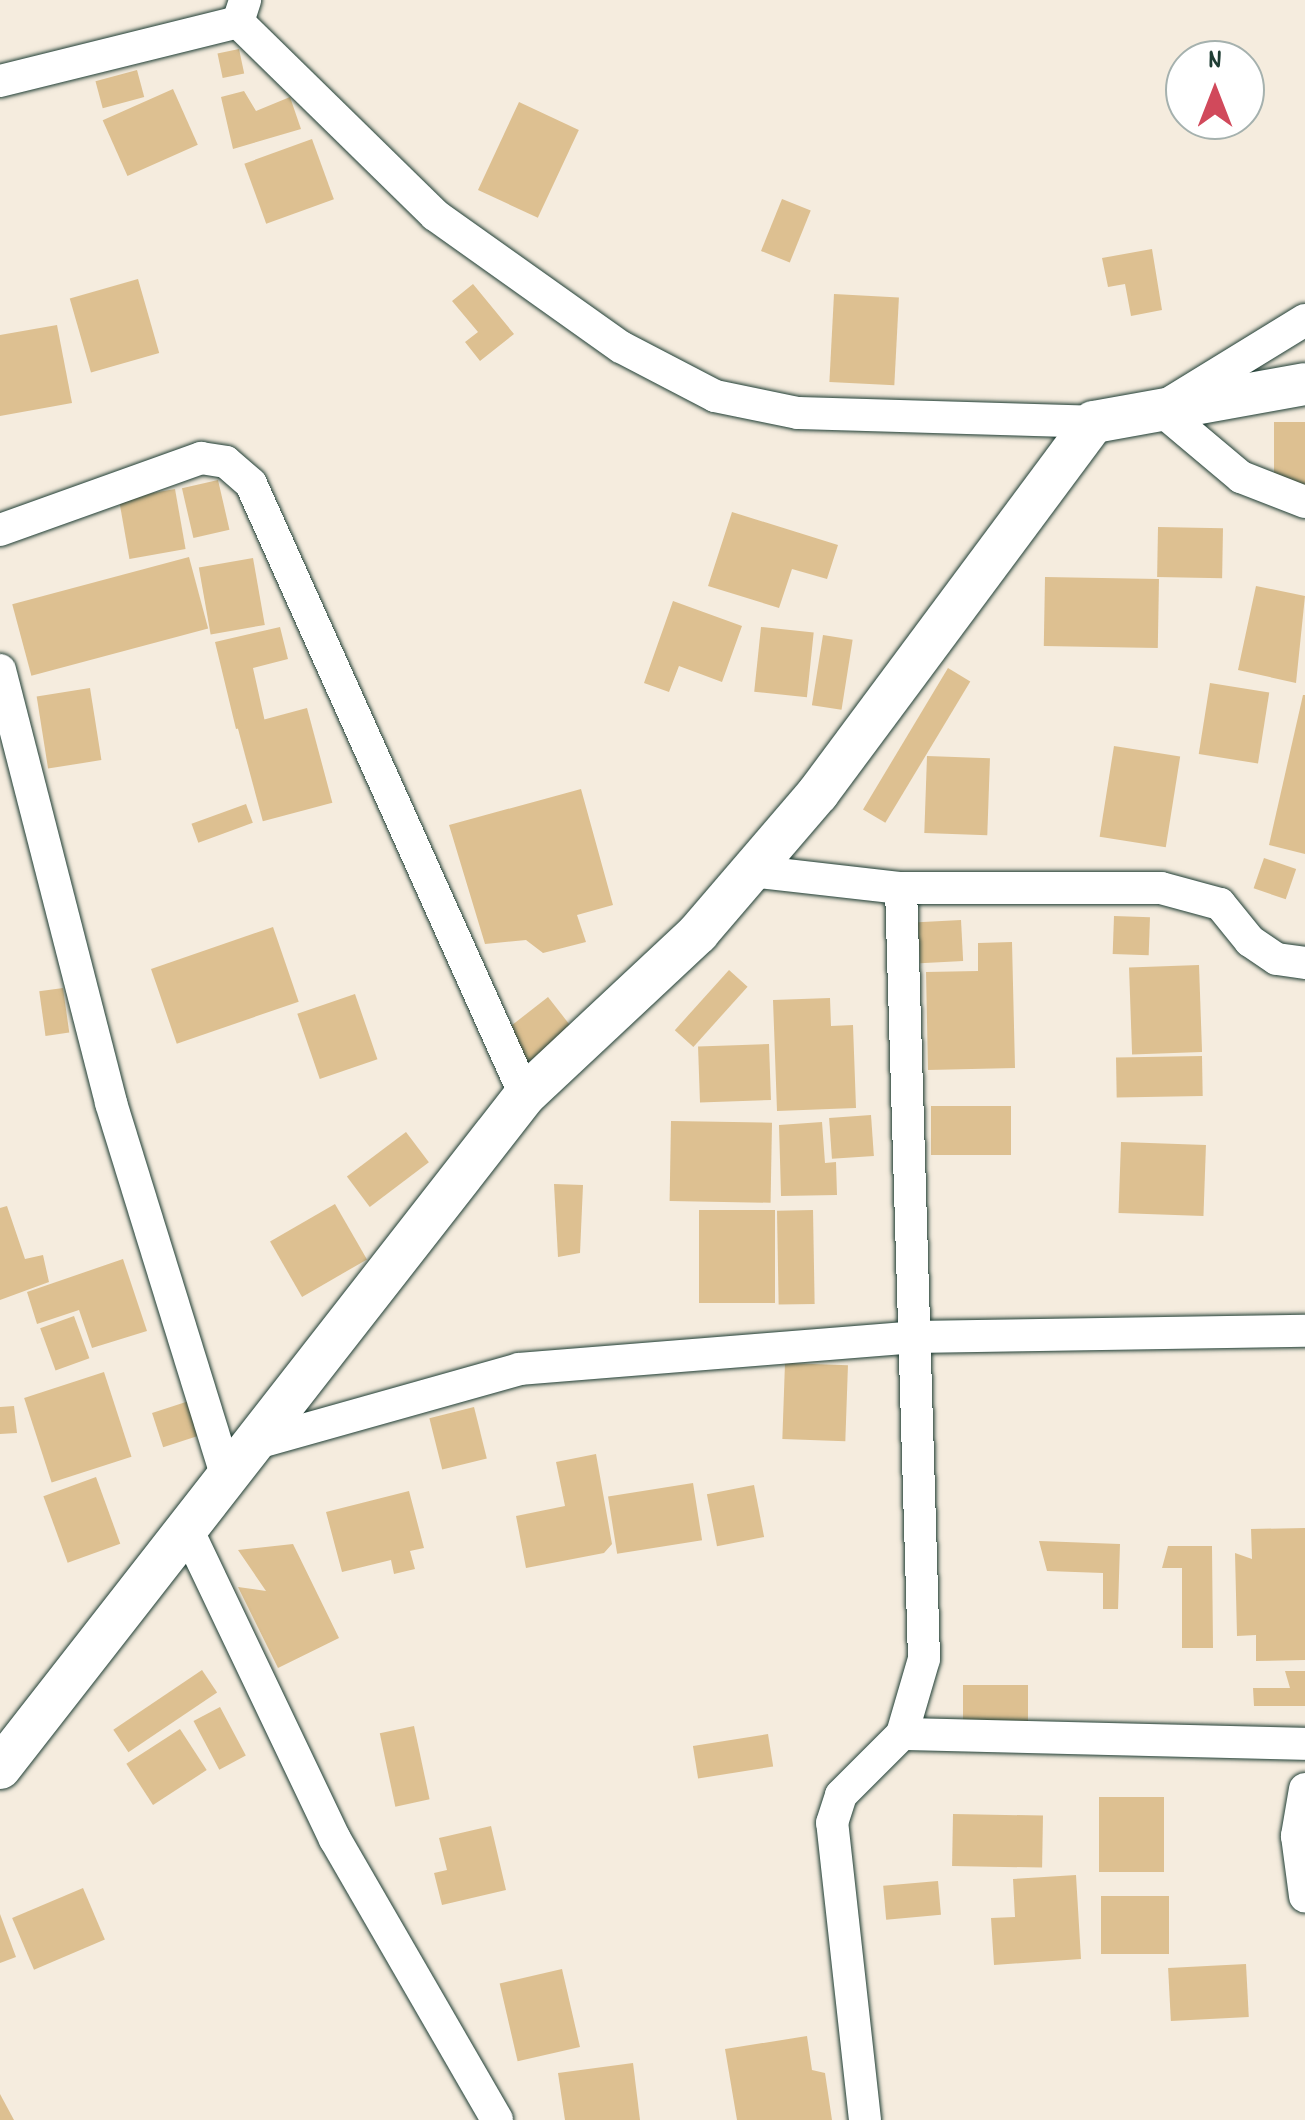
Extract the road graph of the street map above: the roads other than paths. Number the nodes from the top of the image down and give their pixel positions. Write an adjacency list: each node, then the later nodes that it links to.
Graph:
1 (242, 11): 2 (street); 6 (street)
2 (0, 81)
3 (1305, 320): 5 (street)
4 (1305, 384): 5 (street)
5 (1160, 408): 6 (street); 7 (street)
6 (1094, 422): 10 (street)
7 (1305, 502)
8 (0, 530): 13 (street)
9 (0, 670): 17 (street)
10 (751, 871): 11 (street); 13 (street)
11 (900, 888): 12 (street); 15 (street)
12 (1305, 963)
13 (525, 1095): 16 (street)
14 (1305, 1331): 15 (street)
15 (915, 1337): 16 (street); 19 (street)
16 (253, 1444): 17 (street)
17 (227, 1478): 18 (street)
18 (187, 1529): 21 (street); 24 (street)
19 (902, 1734): 20 (street); 25 (street)
20 (1305, 1744)
21 (0, 1768)
22 (1305, 1789): 23 (street)
23 (1305, 1896)
24 (497, 2120)
25 (865, 2120)

